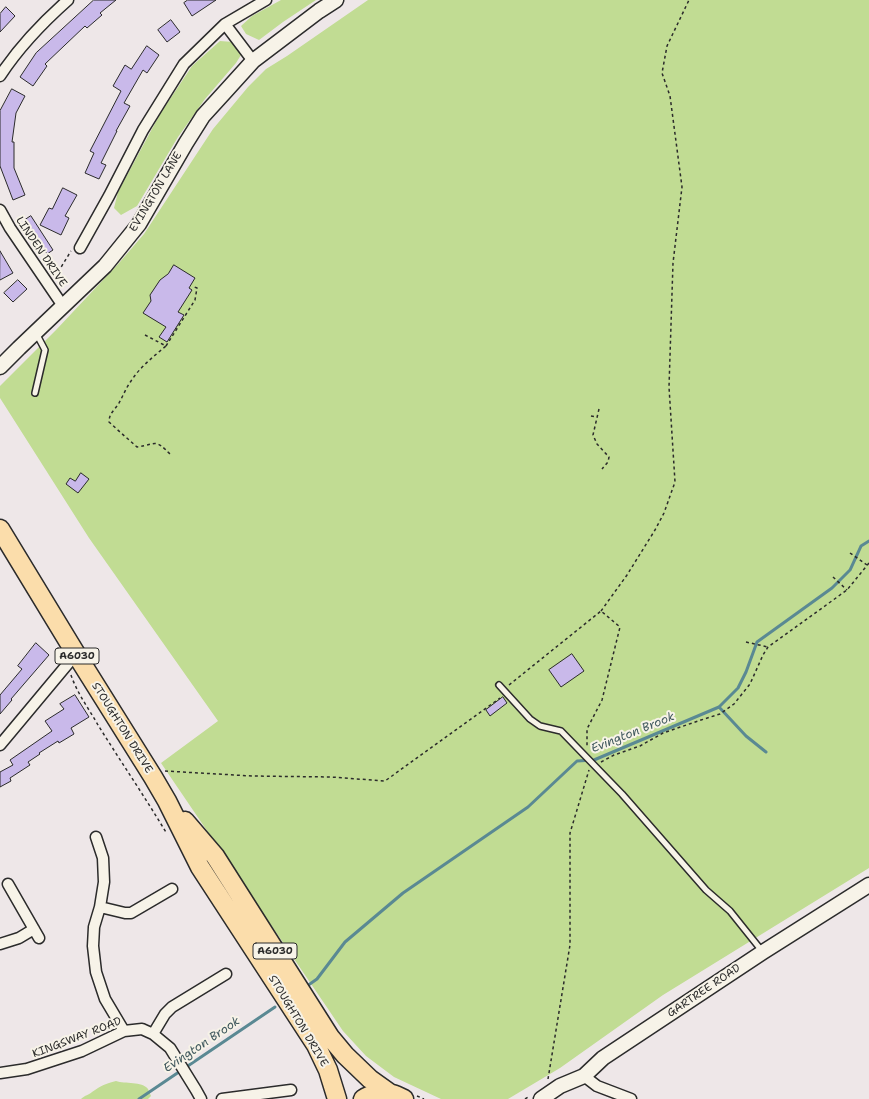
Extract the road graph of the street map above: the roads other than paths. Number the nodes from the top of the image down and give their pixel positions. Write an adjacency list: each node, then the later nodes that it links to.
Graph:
1 (68, 0): 6 (street)
2 (266, 0): 4 (street)
3 (336, 0): 5 (main road, EVINGTON LANE)
4 (225, 24): 5 (street); 8 (street)
5 (253, 61): 9 (main road, EVINGTON LANE)
6 (0, 76)
7 (0, 210): 9 (street, LINDEN DRIVE)
8 (80, 248)
9 (63, 306): 10 (main road, EVINGTON LANE)
10 (36, 333): 11 (main road, EVINGTON LANE); 12 (lane)
11 (0, 367)
12 (35, 393)
13 (1, 530): 14 (highway, STOUGHTON DRIVE / A6030)
14 (76, 654): 16 (street); 17 (highway, STOUGHTON DRIVE / A6030)
15 (499, 685): 24 (lane)
16 (0, 745)
17 (167, 801): 31 (highway, STOUGHTON DRIVE / A6030); 35 (highway, STOUGHTON DRIVE / A6030)
18 (96, 837): 22 (street)
19 (8, 884): 23 (street)
20 (869, 885): 24 (main road, GARTREE ROAD)
21 (172, 889): 22 (street)
22 (100, 907): 26 (street)
23 (0, 944)
24 (763, 952): 29 (main road, GARTREE ROAD)
25 (226, 974): 27 (street)
26 (124, 1031): 27 (street, KINGSWAY ROAD); 28 (street, KINGSWAY ROAD)
27 (153, 1034): 33 (street, KINGSWAY ROAD)
28 (0, 1073)
29 (584, 1076): 32 (main road, GARTREE ROAD); 37 (street)
30 (291, 1090): 34 (street)
31 (398, 1096): 36 (highway)
32 (543, 1098)
33 (201, 1099)
34 (222, 1099)
35 (337, 1099)
36 (363, 1099)
37 (631, 1099)

